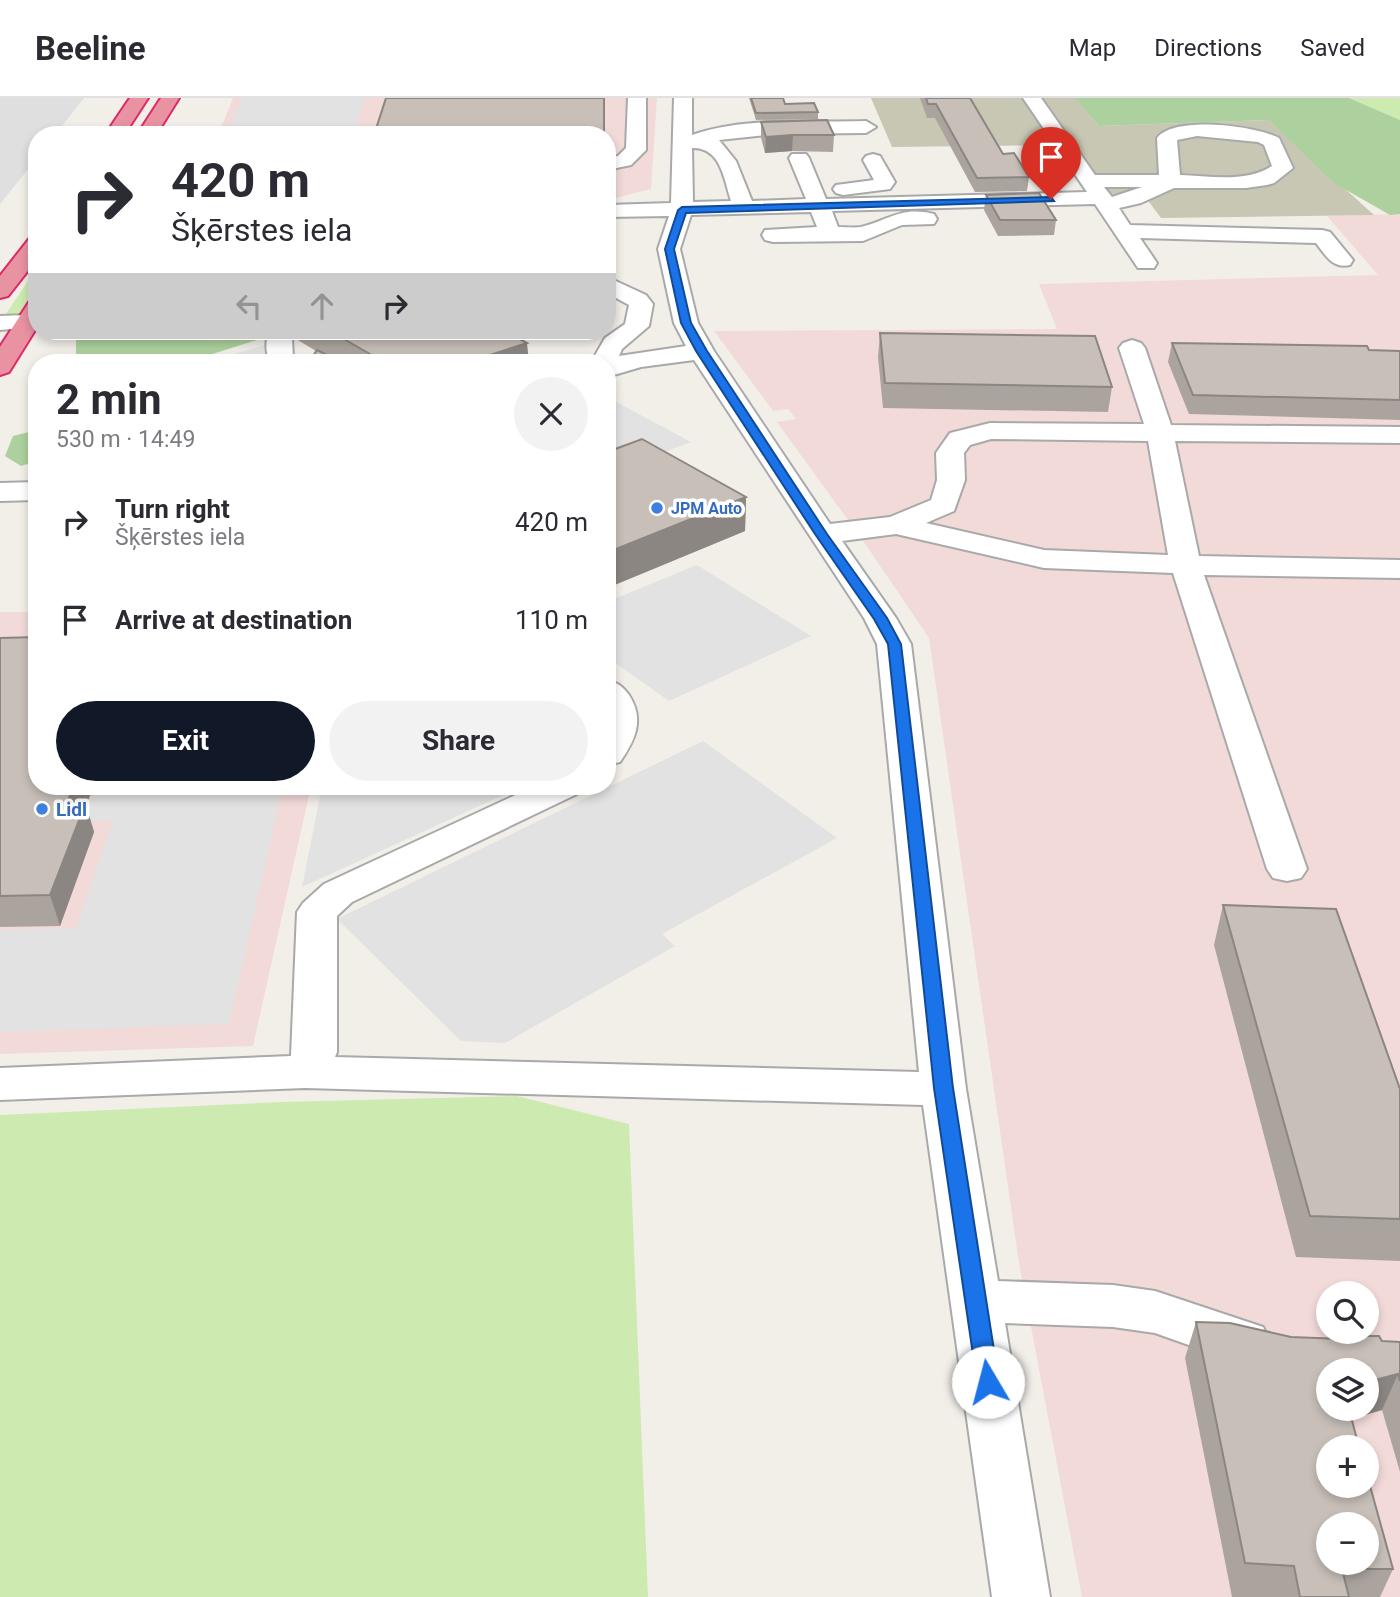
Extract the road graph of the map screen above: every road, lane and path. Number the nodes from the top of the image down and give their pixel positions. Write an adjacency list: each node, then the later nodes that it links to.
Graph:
1 (139, 98): 8 (highway)
2 (170, 98): 9 (highway)
3 (637, 98): 14 (street)
4 (683, 98): 11 (street)
5 (1032, 98): 16 (street)
6 (776, 110): 7 (street)
7 (750, 111)
8 (120, 126)
9 (152, 126)
10 (866, 127): 11 (street)
11 (685, 143): 18 (street); 19 (street)
12 (799, 158): 17 (street)
13 (873, 160): 17 (street)
14 (616, 162)
15 (1170, 182): 15 (street); 16 (street)
16 (1099, 194): 17 (street); 22 (street)
17 (816, 197): 18 (street); 23 (street)
18 (744, 206): 19 (street)
19 (682, 210): 20 (street); 34 (street)
20 (616, 211)
21 (964, 220): 23 (street)
22 (1124, 231): 26 (street); 27 (street)
23 (830, 233): 24 (street)
24 (773, 235)
25 (28, 255): 29 (highway)
26 (1342, 261)
27 (1146, 263)
28 (616, 289): 35 (street)
29 (0, 291)
30 (28, 316): 32 (street)
31 (28, 322): 36 (highway)
32 (0, 323)
33 (1132, 348): 38 (street)
34 (701, 351): 37 (street); 41 (street)
35 (606, 354)
36 (0, 367)
37 (616, 367)
38 (1160, 432): 39 (street); 40 (street); 42 (street)
39 (1400, 435)
40 (896, 525): 41 (street); 42 (street)
41 (821, 534): 50 (street)
42 (1185, 564): 43 (street); 47 (street)
43 (1400, 569)
44 (616, 703): 45 (street)
45 (616, 739)
46 (545, 795): 48 (street)
47 (1287, 870)
48 (305, 1072): 49 (street); 50 (street)
49 (0, 1084)
50 (943, 1088): 51 (street)
51 (976, 1301): 52 (street); 53 (street)
52 (1291, 1350)
53 (1021, 1597)

